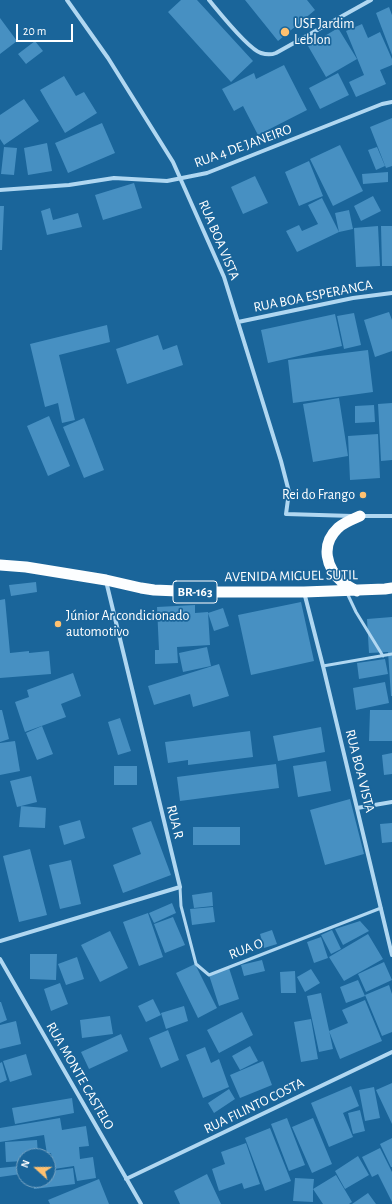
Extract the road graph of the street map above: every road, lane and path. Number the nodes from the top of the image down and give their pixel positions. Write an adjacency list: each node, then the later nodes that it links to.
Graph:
1 (67, 0): 5 (street, RUA BOA VISTA)
2 (209, 0): 3 (street)
3 (371, 0)
4 (392, 102): 5 (street, RUA 4 DE JANEIRO)
5 (180, 179): 6 (street, RUA 4 DE JANEIRO); 8 (street, RUA BOA VISTA)
6 (0, 190)
7 (392, 293): 8 (street, RUA BOA ESPERANCA)
8 (238, 322): 9 (street, RUA BOA VISTA)
9 (360, 516): 10 (street); 14 (highway)
10 (392, 516)
11 (0, 565): 12 (highway, AVENIDA MIGUEL SUTIL / BR-163)
12 (106, 580): 15 (highway, AVENIDA MIGUEL SUTIL / BR-163); 21 (street, RUA R)
13 (392, 588): 14 (highway, AVENIDA MIGUEL SUTIL / BR-163)
14 (352, 591): 15 (highway, AVENIDA MIGUEL SUTIL / BR-163); 17 (lane)
15 (304, 592): 18 (street, RUA BOA VISTA)
16 (392, 654): 17 (lane)
17 (383, 656): 18 (lane)
18 (323, 666): 20 (street, RUA BOA VISTA)
19 (392, 802): 20 (street)
20 (357, 808): 22 (street, RUA BOA VISTA)
21 (180, 886): 22 (lane, RUA O); 23 (street)
22 (381, 908): 24 (street, RUA BOA VISTA)
23 (0, 941)
24 (392, 955)
25 (0, 959): 27 (street, RUA MONTE CASTELO)
26 (392, 1052): 27 (street, RUA FILINTO COSTA)
27 (126, 1179): 28 (street, RUA MONTE CASTELO)
28 (141, 1204)

